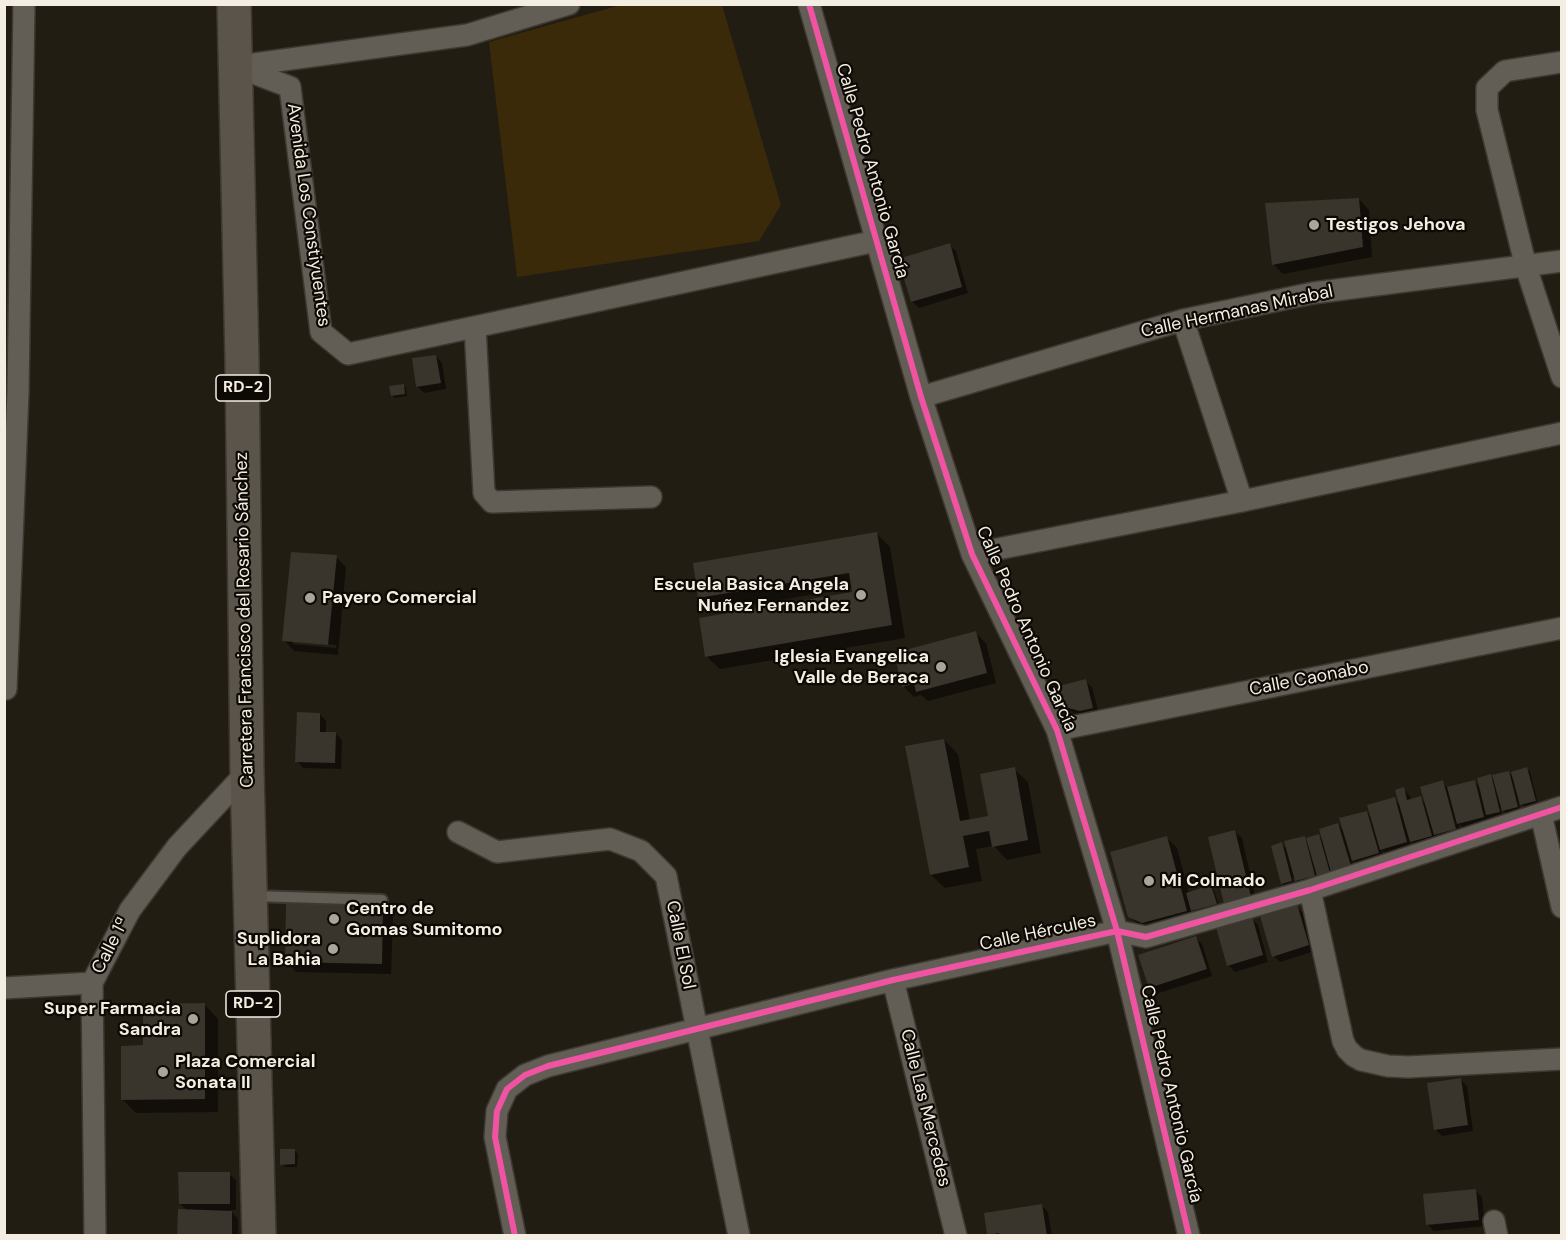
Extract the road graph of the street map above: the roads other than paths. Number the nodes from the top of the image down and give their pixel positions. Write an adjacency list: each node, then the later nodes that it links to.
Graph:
1 (24, 4): 13 (street)
2 (234, 4): 6 (main road, Carretera Francisco del Rosario Sánchez / RD-2)
3 (569, 4): 6 (street)
4 (808, 4): 7 (street, Calle Pedro Antonio García)
5 (1562, 62): 9 (street)
6 (235, 66): 11 (street, Avenida Los Constiyuentes); 22 (main road, Carretera Francisco del Rosario Sánchez / RD-2)
7 (876, 241): 11 (street); 14 (street, Calle Pedro Antonio García)
8 (1562, 261): 9 (street, Calle Hermanas Mirabal)
9 (1526, 267): 10 (street, Calle Hermanas Mirabal); 12 (street)
10 (1184, 320): 14 (street, Calle Hermanas Mirabal); 17 (street)
11 (475, 327): 16 (street)
12 (1562, 377)
13 (11, 392): 20 (street)
14 (921, 397): 18 (street, Calle Pedro Antonio García)
15 (1562, 433): 17 (street)
16 (651, 497)
17 (1242, 501): 18 (street)
18 (972, 554): 21 (street, Calle Pedro Antonio García)
19 (1562, 628): 21 (street, Calle Caonabo)
20 (6, 689)
21 (1057, 730): 30 (street, Calle Pedro Antonio García)
22 (247, 772): 27 (main road, Carretera Francisco del Rosario Sánchez / RD-2); 32 (street, Calle 1ª)
23 (1562, 807): 24 (street, Calle Hércules)
24 (1541, 814): 26 (street, Calle Hércules); 29 (street)
25 (458, 832): 34 (street, Calle El Sol)
26 (1310, 890): 30 (street, Calle Hércules); 35 (street)
27 (250, 896): 28 (lane); 36 (main road, Carretera Francisco del Rosario Sánchez / RD-2)
28 (382, 900)
29 (1562, 907)
30 (1117, 931): 31 (street, Calle Hércules); 41 (street, Calle Pedro Antonio García)
31 (893, 980): 34 (street, Calle Hércules); 40 (street, Calle Las Mercedes)
32 (92, 983): 33 (street); 37 (street, Calle 1ª)
33 (4, 988)
34 (697, 1028): 38 (street, Calle Hércules); 39 (street, Calle El Sol)
35 (1562, 1059)
36 (265, 1234)
37 (95, 1236)
38 (515, 1236)
39 (740, 1236)
40 (956, 1236)
41 (1189, 1236)

